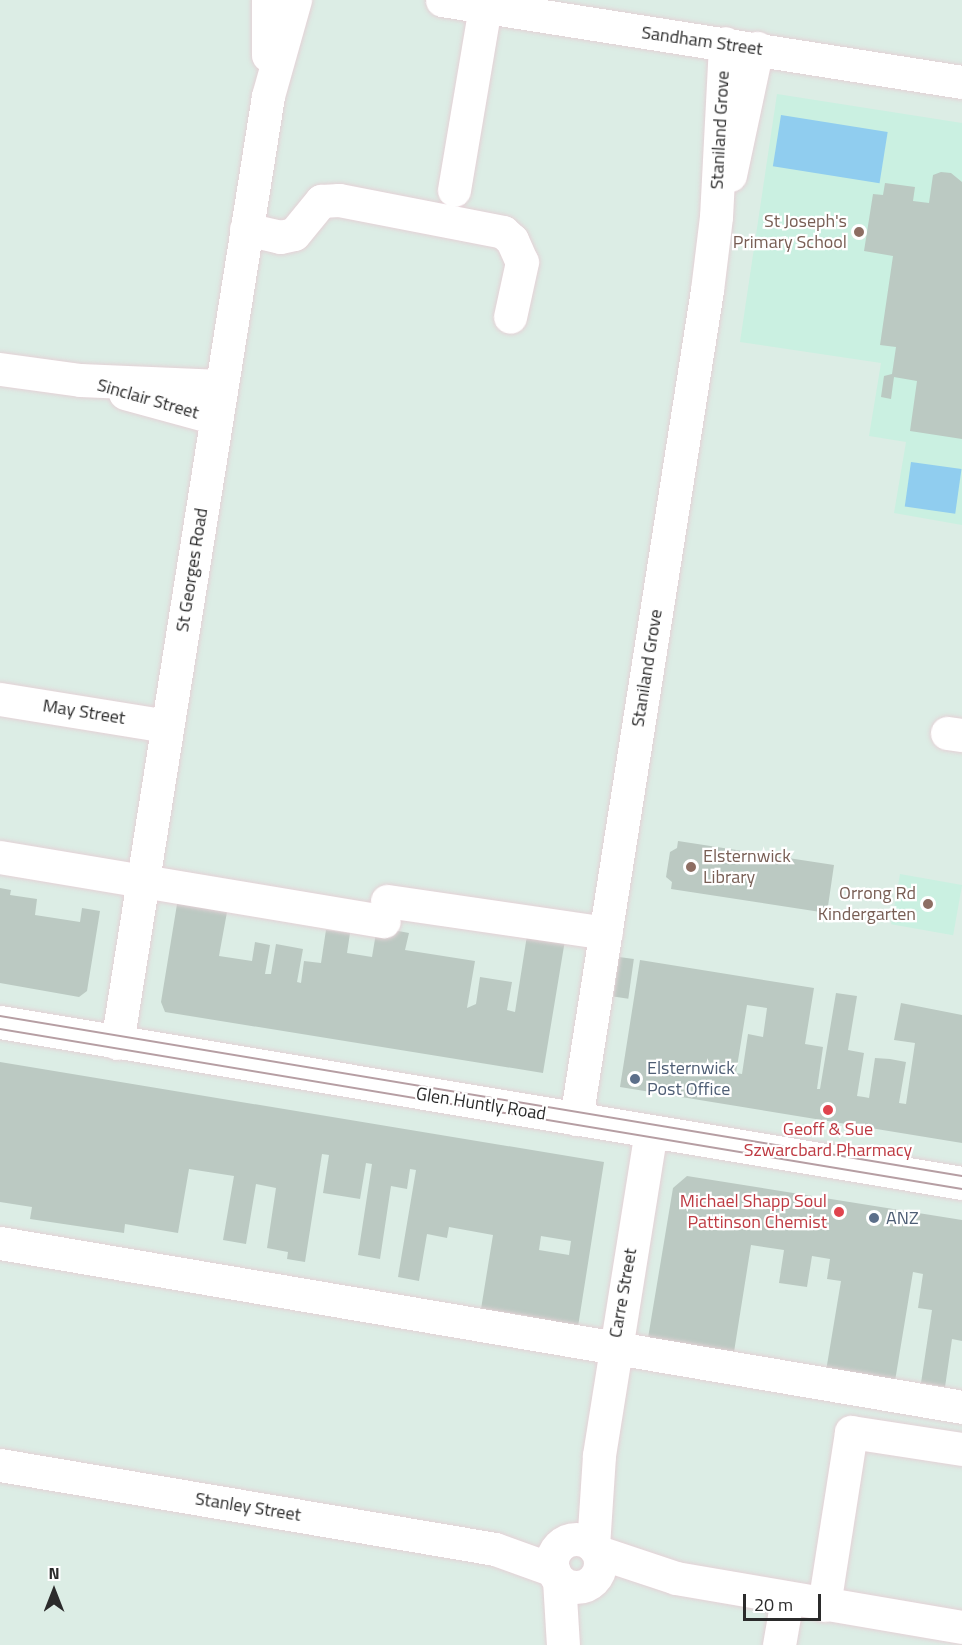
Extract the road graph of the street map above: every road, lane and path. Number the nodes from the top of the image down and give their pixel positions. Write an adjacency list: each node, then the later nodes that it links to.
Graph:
1 (268, 0): 8 (street, St Georges Road)
2 (296, 0): 8 (street, St Georges Road)
3 (442, 0): 4 (street, Sandham Street)
4 (485, 7): 5 (street, Sandham Street); 9 (street)
5 (725, 43): 6 (street, Sandham Street); 10 (street, Staniland Grove)
6 (757, 48): 7 (street, Sandham Street); 10 (street, Staniland Grove)
7 (962, 82)
8 (268, 96): 11 (street, St Georges Road)
9 (454, 190)
10 (716, 217): 21 (street, Staniland Grove)
11 (246, 228): 12 (street); 15 (street, St Georges Road)
12 (510, 317)
13 (0, 369): 14 (street, Sinclair Street)
14 (80, 380): 15 (street, Sinclair Street); 16 (street, Sinclair Street)
15 (221, 386): 16 (street, St Georges Road)
16 (216, 418): 18 (street, St Georges Road)
17 (0, 699): 18 (street, May Street)
18 (167, 726): 20 (street, St Georges Road)
19 (0, 857): 20 (street)
20 (142, 881): 21 (street); 23 (street, St Georges Road)
21 (606, 933): 24 (street, Staniland Grove)
22 (0, 1022): 23 (street, Glen Huntly Road)
23 (117, 1043): 24 (street, Glen Huntly Road)
24 (576, 1119): 25 (street, Glen Huntly Road)
25 (651, 1132): 26 (street, Glen Huntly Road); 28 (street, Carre Street)
26 (962, 1183)
27 (0, 1243): 28 (street)
28 (615, 1347): 29 (street); 34 (street, Carre Street)
29 (859, 1391): 30 (street); 31 (street)
30 (962, 1407)
31 (851, 1432): 32 (street); 36 (street)
32 (962, 1449)
33 (0, 1465): 34 (street, Stanley Street)
34 (576, 1562): 35 (street, Stanley Street); 38 (street, Carre Street)
35 (787, 1599): 36 (street, Stanley Street); 39 (street)
36 (824, 1605): 37 (street, Stanley Street)
37 (962, 1627)
38 (564, 1645)
39 (779, 1645)

